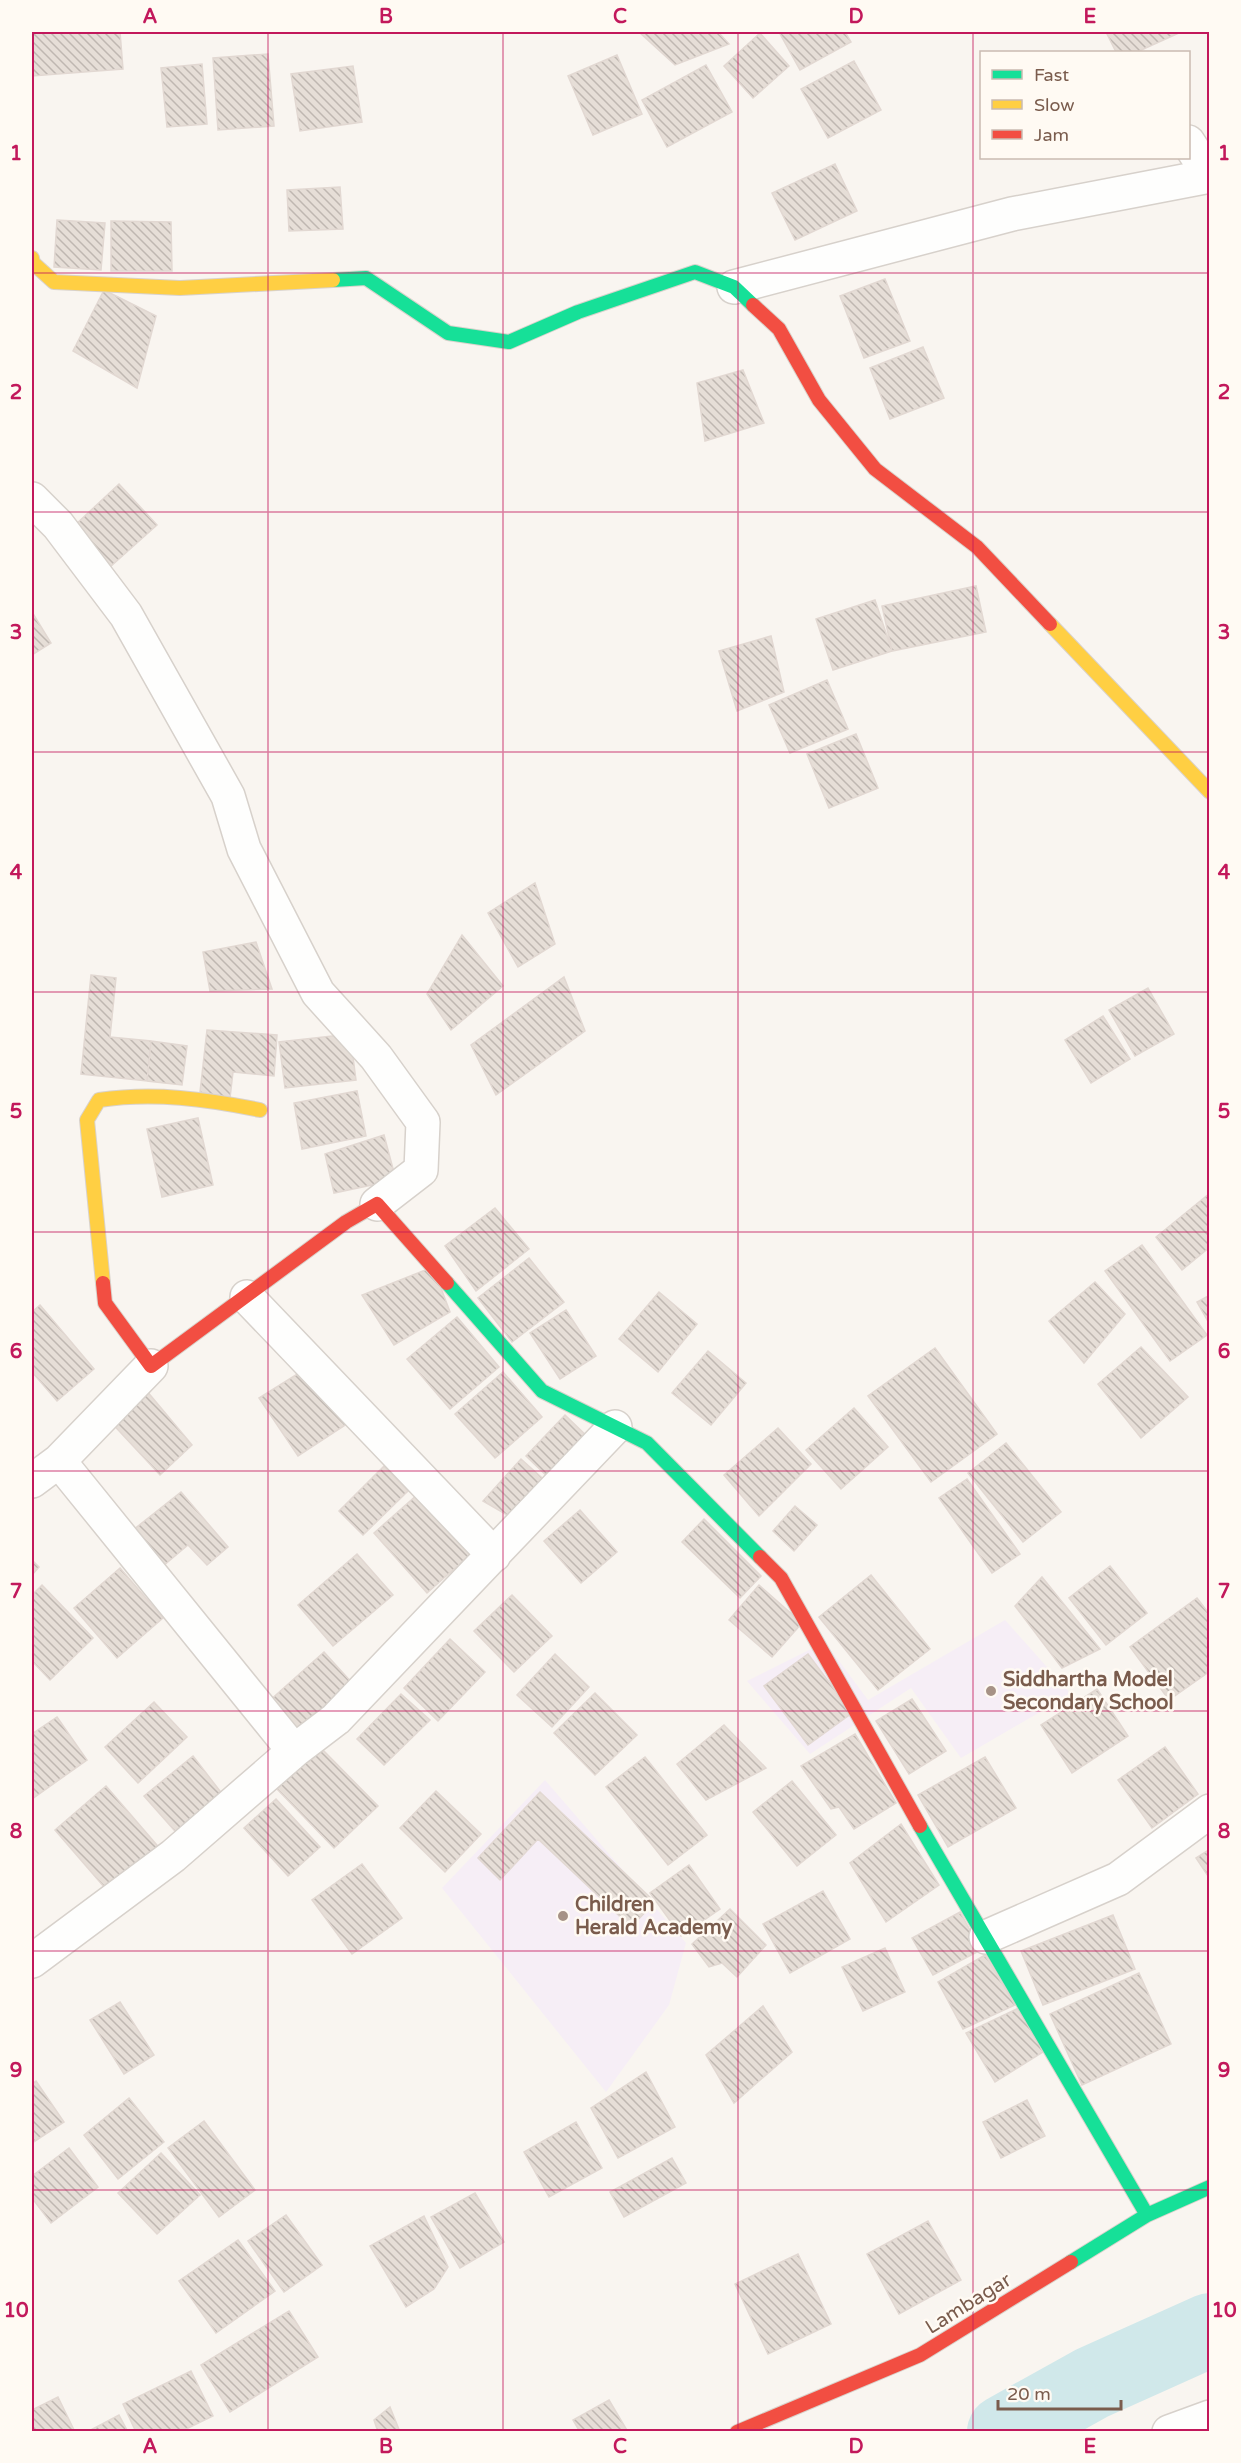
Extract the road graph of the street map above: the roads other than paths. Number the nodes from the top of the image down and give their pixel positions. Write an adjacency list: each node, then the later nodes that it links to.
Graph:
1 (1190, 145): 2 (street)
2 (1209, 176): 4 (street)
3 (32, 258): 4 (street)
4 (734, 287): 6 (street)
5 (32, 499): 8 (street)
6 (1209, 792)
7 (260, 1110): 10 (street)
8 (377, 1204): 9 (street); 11 (street)
9 (247, 1297): 10 (street); 14 (street)
10 (151, 1366): 12 (street)
11 (615, 1427): 14 (street); 17 (street)
12 (59, 1461): 13 (street); 15 (street)
13 (32, 1481)
14 (494, 1555): 15 (street)
15 (294, 1750): 18 (street)
16 (1209, 1811): 17 (street)
17 (986, 1937): 20 (street)
18 (32, 1961)
19 (1209, 2187): 20 (street, Lambagar)
20 (1147, 2215): 22 (street, Lambagar)
21 (1209, 2417): 23 (street)
22 (737, 2432)
23 (1169, 2432)

